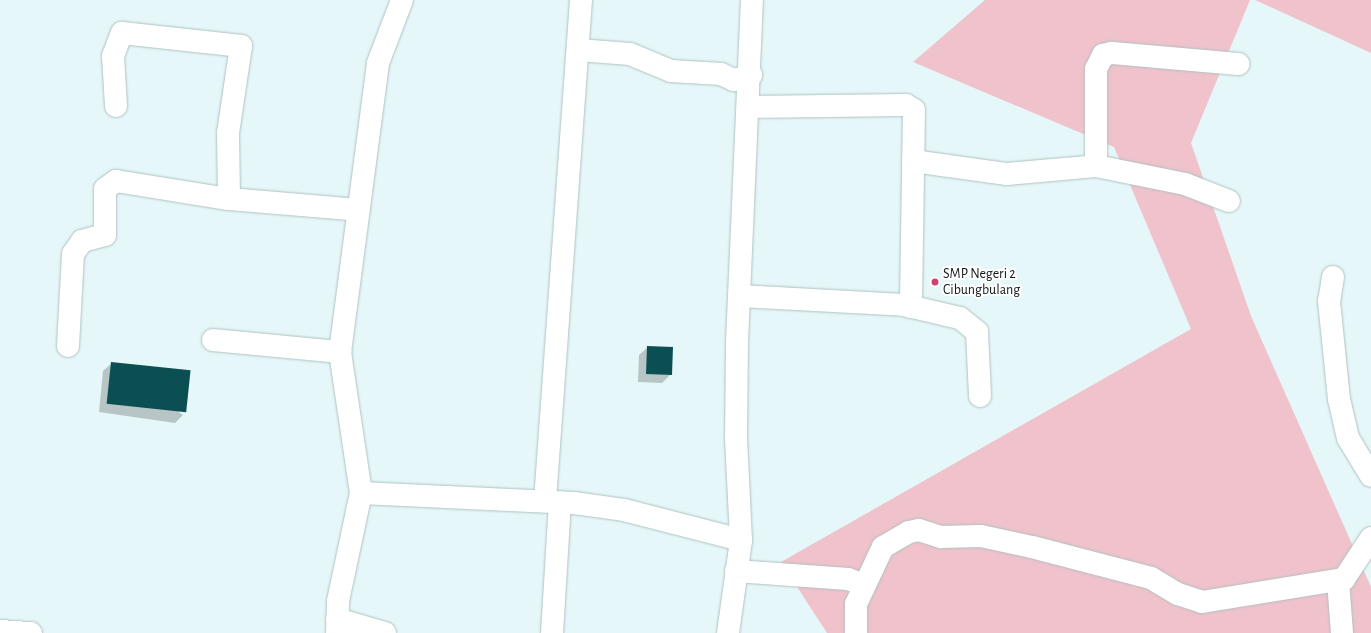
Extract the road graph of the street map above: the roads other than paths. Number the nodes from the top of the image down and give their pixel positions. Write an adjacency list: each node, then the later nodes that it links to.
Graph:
1 (402, 0): 13 (street)
2 (581, 0): 4 (street)
3 (752, 0): 6 (street)
4 (579, 50): 6 (street); 23 (street)
5 (1239, 64): 10 (street)
6 (751, 75): 8 (street)
7 (116, 106): 11 (street)
8 (748, 107): 9 (street); 15 (street)
9 (913, 161): 10 (street); 16 (street)
10 (1096, 166): 12 (street)
11 (229, 199): 13 (street); 18 (street)
12 (1229, 201)
13 (360, 210): 19 (street)
14 (1333, 277): 21 (street)
15 (740, 296): 16 (street); 25 (street)
16 (911, 308): 20 (street)
17 (213, 340): 19 (street)
18 (68, 346)
19 (340, 352): 22 (street)
20 (980, 396)
21 (1371, 476)
22 (361, 492): 23 (street); 29 (street)
23 (552, 502): 25 (street); 33 (street)
24 (1371, 538): 27 (street)
25 (740, 540): 26 (street)
26 (736, 571): 28 (street); 34 (street)
27 (1338, 581): 28 (street); 36 (street)
28 (864, 585): 35 (street)
29 (337, 626): 32 (street)
30 (0, 631): 31 (street)
31 (31, 633)
32 (385, 633)
33 (552, 633)
34 (728, 633)
35 (856, 633)
36 (1342, 633)

